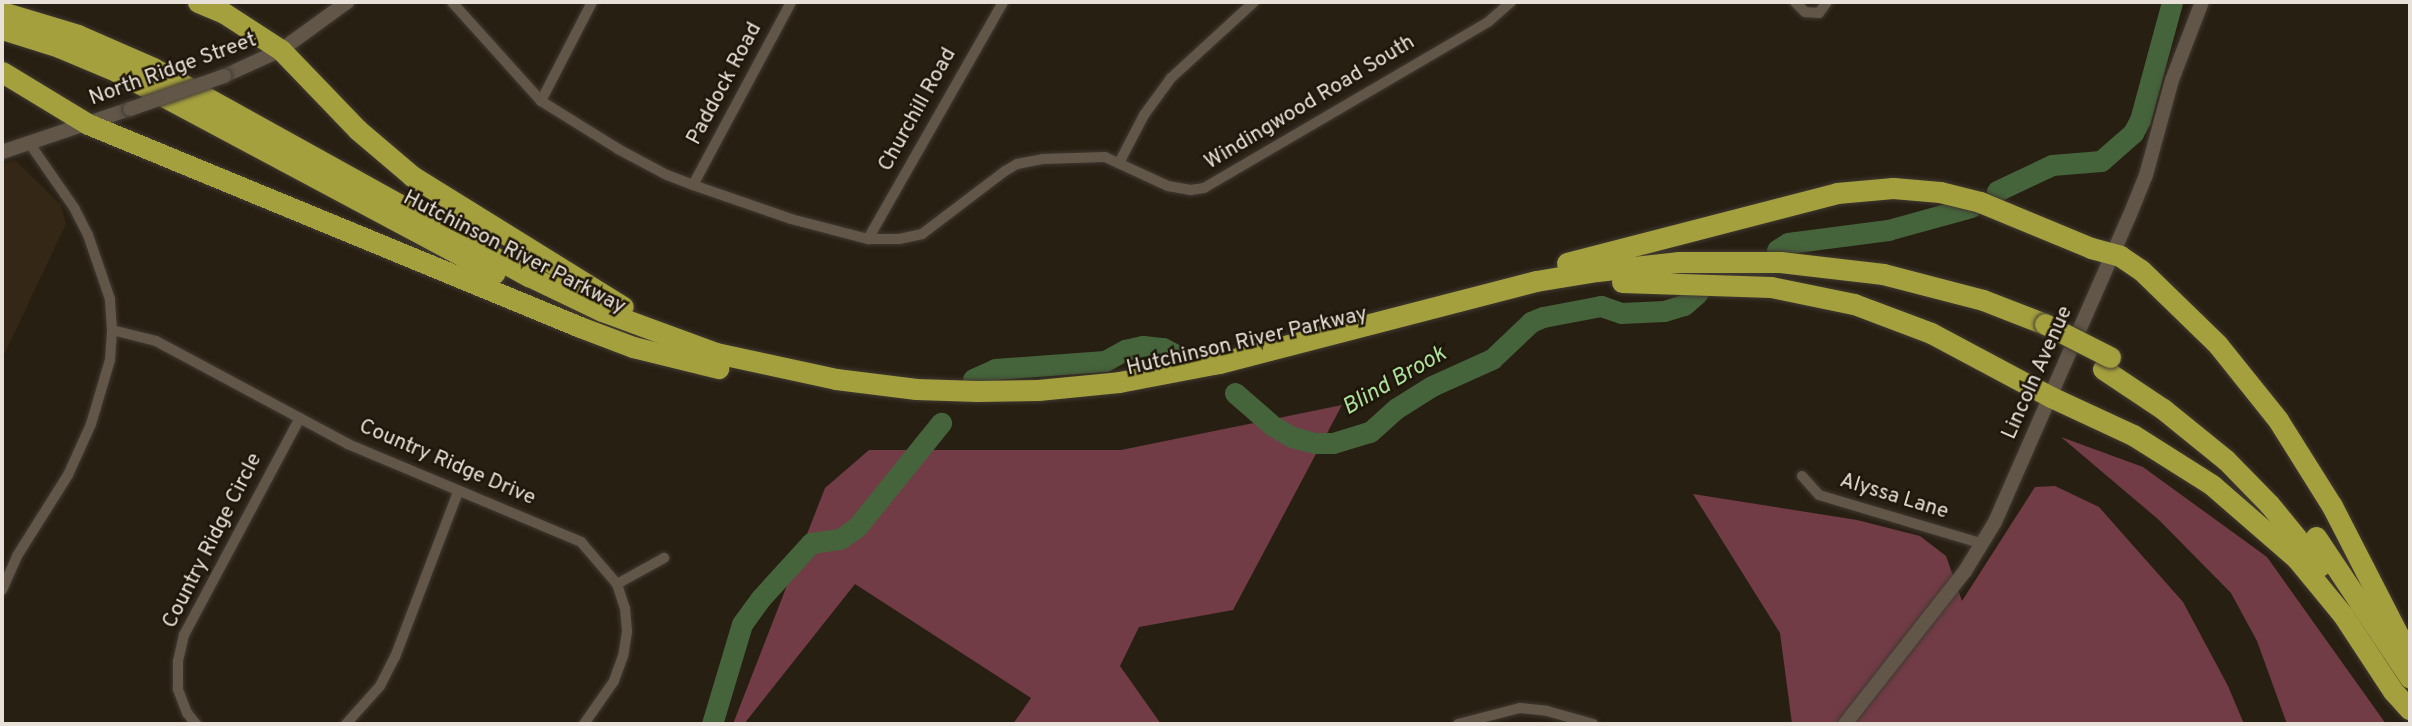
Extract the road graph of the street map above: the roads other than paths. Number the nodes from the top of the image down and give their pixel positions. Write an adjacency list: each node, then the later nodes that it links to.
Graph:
1 (198, 2): 14 (highway)
2 (346, 2): 14 (street, North Ridge Street)
3 (452, 2): 16 (street, Windingwood Road South)
4 (592, 2): 16 (street)
5 (791, 2): 21 (street, Paddock Road)
6 (1003, 2): 22 (street, Churchill Road)
7 (1254, 2): 20 (street)
8 (1511, 2): 20 (street, Windingwood Road South)
9 (1795, 2): 10 (street)
10 (1827, 2)
11 (2202, 2): 23 (street, Lincoln Avenue)
12 (2, 12): 30 (highway, Hutchinson River Parkway)
13 (2, 29): 29 (highway, Hutchinson River Parkway)
14 (281, 50): 17 (street, North Ridge Street, bridge); 30 (highway)
15 (2, 72): 17 (highway)
16 (541, 101): 21 (street, Windingwood Road South)
17 (88, 124): 18 (street, North Ridge Street); 29 (highway)
18 (30, 144): 19 (street, North Ridge Street); 26 (street)
19 (2, 152)
20 (1119, 163): 22 (street, Windingwood Road South)
21 (692, 185): 22 (street, Windingwood Road South)
22 (868, 239)
23 (2113, 254): 25 (highway); 31 (street, Lincoln Avenue); 39 (highway)
24 (1622, 282): 27 (highway, Hutchinson River Parkway); 29 (highway, Hutchinson River Parkway); 31 (highway)
25 (1391, 318): 27 (highway, Hutchinson River Parkway); 30 (highway, Hutchinson River Parkway)
26 (112, 330): 32 (street, Country Ridge Drive); 38 (street)
27 (2043, 331): 28 (highway, Hutchinson River Parkway, bridge)
28 (2106, 363): 40 (highway, Hutchinson River Parkway); 41 (highway, Hutchinson River Parkway)
29 (718, 368)
30 (796, 372)
31 (2051, 397): 35 (street, Lincoln Avenue); 41 (highway)
32 (300, 418): 34 (street, Country Ridge Drive); 42 (street, Country Ridge Circle)
33 (1802, 476): 35 (street, Alyssa Lane)
34 (458, 492): 37 (street, Country Ridge Drive); 43 (street)
35 (1983, 544): 47 (street, Lincoln Avenue)
36 (664, 558): 37 (street)
37 (617, 584): 44 (street, Country Ridge Drive)
38 (2, 590)
39 (2410, 658)
40 (2410, 678)
41 (2410, 707)
42 (196, 724)
43 (346, 724)
44 (584, 724)
45 (1458, 724): 46 (street)
46 (1593, 724)
47 (1845, 724)

